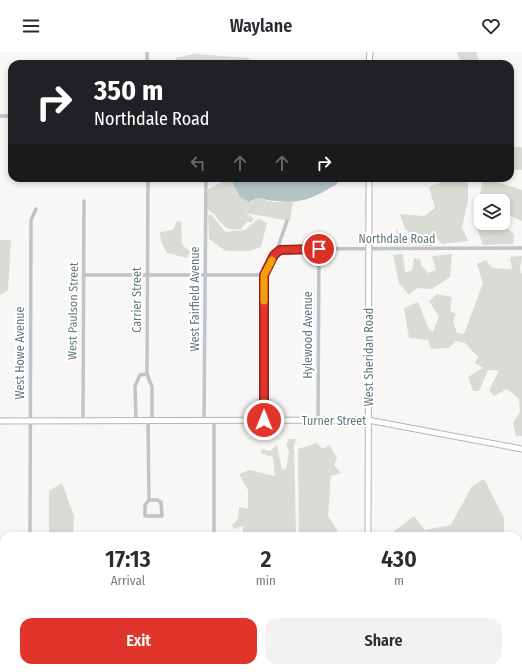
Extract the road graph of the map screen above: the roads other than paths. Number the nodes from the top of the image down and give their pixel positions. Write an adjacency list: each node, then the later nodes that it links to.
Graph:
1 (148, 182): 13 (street, Carrier Street)
2 (206, 182): 11 (street, West Fairfield Avenue)
3 (369, 182): 9 (street, West Sheridan Road)
4 (84, 201): 12 (street, West Paulson Street)
5 (36, 209): 20 (street, West Howe Avenue)
6 (287, 221): 10 (street)
7 (522, 248): 9 (street, Northdale Road)
8 (319, 249): 9 (street, Northdale Road); 10 (street, Northdale Road); 17 (street, Hylewood Avenue)
9 (369, 249): 18 (street, West Sheridan Road)
10 (274, 255): 14 (street)
11 (205, 274): 13 (street); 14 (street); 24 (street, West Fairfield Avenue)
12 (84, 275): 13 (street); 21 (street, West Paulson Street)
13 (147, 275): 15 (street, Carrier Street)
14 (264, 275): 16 (street)
15 (147, 374): 22 (street); 23 (street, Carrier Street)
16 (264, 420): 17 (street, Turner Street); 25 (street, Turner Street)
17 (318, 420): 18 (street, Turner Street)
18 (368, 420): 26 (street, Turner Street); 30 (street, West Sheridan Road)
19 (0, 421): 20 (street, Turner Street)
20 (30, 421): 21 (street, Turner Street); 28 (street, West Howe Avenue)
21 (83, 421): 22 (street, Turner Street)
22 (136, 421): 23 (street, Turner Street)
23 (150, 421): 24 (street, Turner Street); 27 (street, Carrier Street)
24 (204, 421): 25 (street, Turner Street)
25 (214, 421): 29 (street)
26 (522, 449)
27 (149, 500): 27 (street, Carrier Street)
28 (30, 532)
29 (214, 532)
30 (368, 532)
31 (265, 672): 32 (street)
32 (368, 672)

